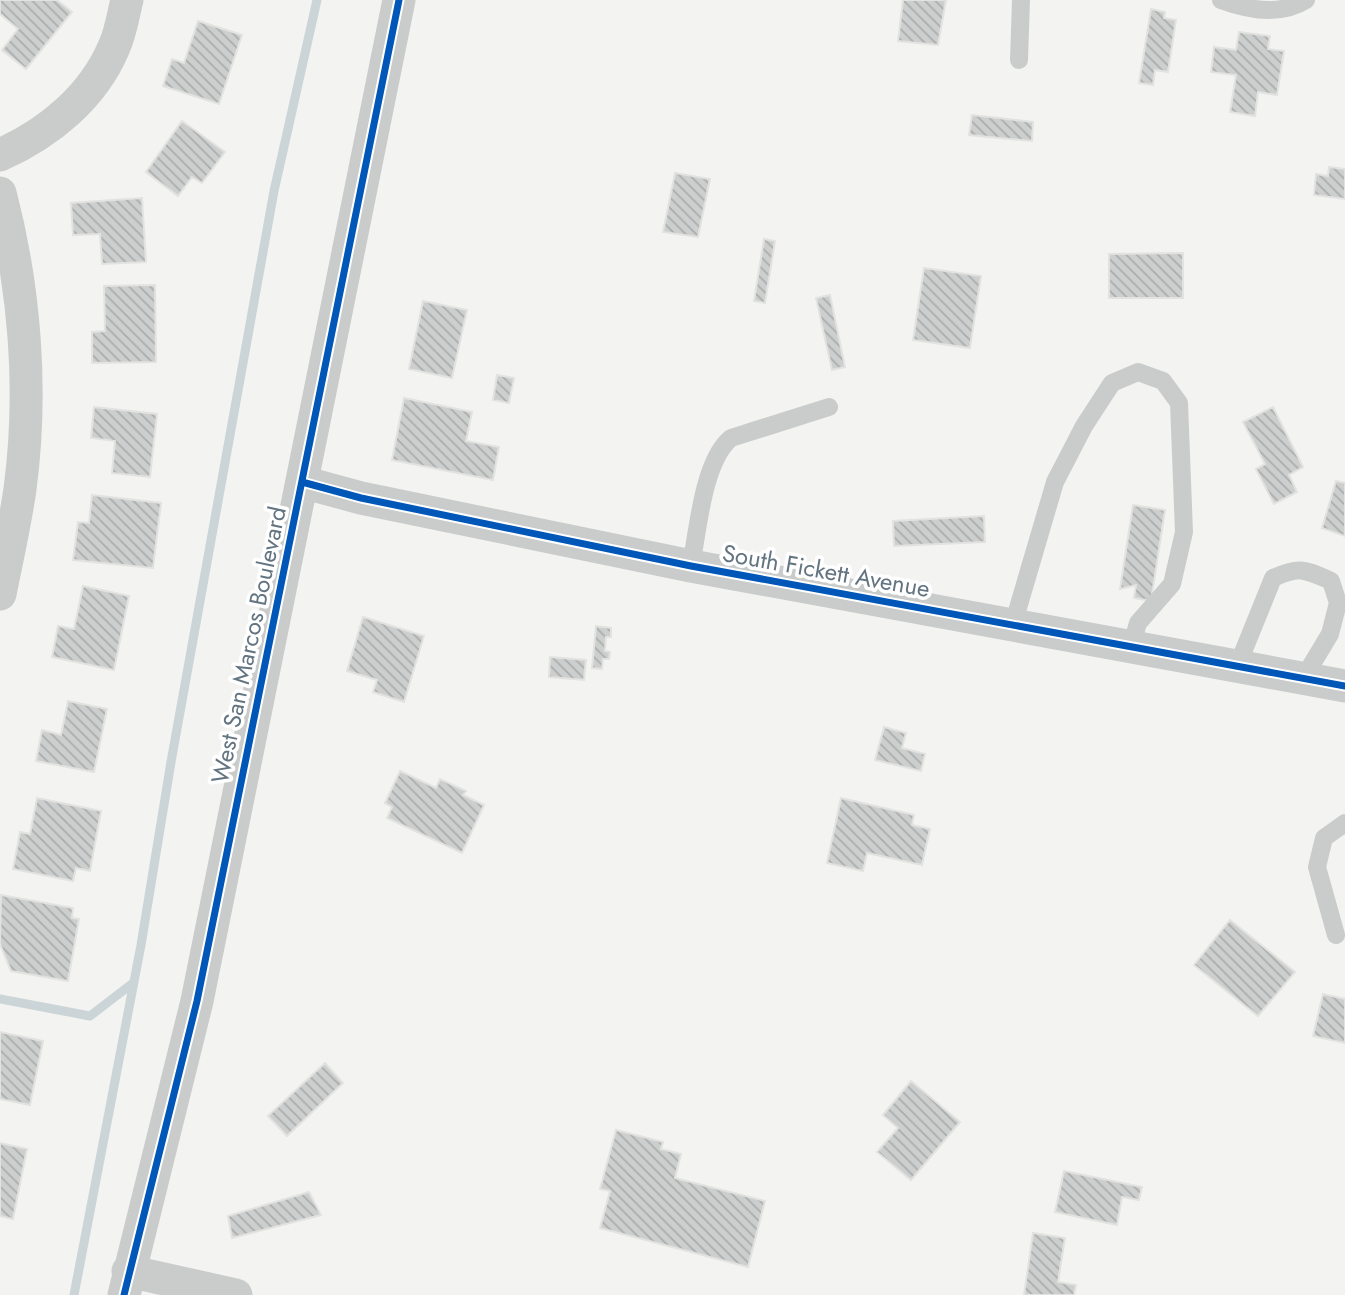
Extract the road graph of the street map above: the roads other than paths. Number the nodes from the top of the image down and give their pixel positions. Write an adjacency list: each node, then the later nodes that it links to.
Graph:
1 (127, 0): 7 (street)
2 (399, 0): 10 (street, West San Marcos Boulevard)
3 (1021, 0): 6 (lane)
4 (1221, 0): 5 (lane)
5 (1307, 0)
6 (1019, 60)
7 (0, 155)
8 (0, 192): 11 (street)
9 (829, 407): 12 (lane)
10 (302, 482): 12 (street, South Fickett Avenue); 21 (street, West San Marcos Boulevard)
11 (7, 518): 13 (street)
12 (691, 566): 14 (street, South Fickett Avenue)
13 (0, 594)
14 (1013, 625): 15 (street, South Fickett Avenue); 15 (lane)
15 (1131, 647): 16 (street, South Fickett Avenue)
16 (1237, 667): 17 (street, South Fickett Avenue); 17 (lane)
17 (1303, 679): 18 (street, South Fickett Avenue)
18 (1345, 686)
19 (1345, 823): 20 (lane)
20 (1336, 935)
21 (126, 1283): 22 (street)
22 (236, 1295)

